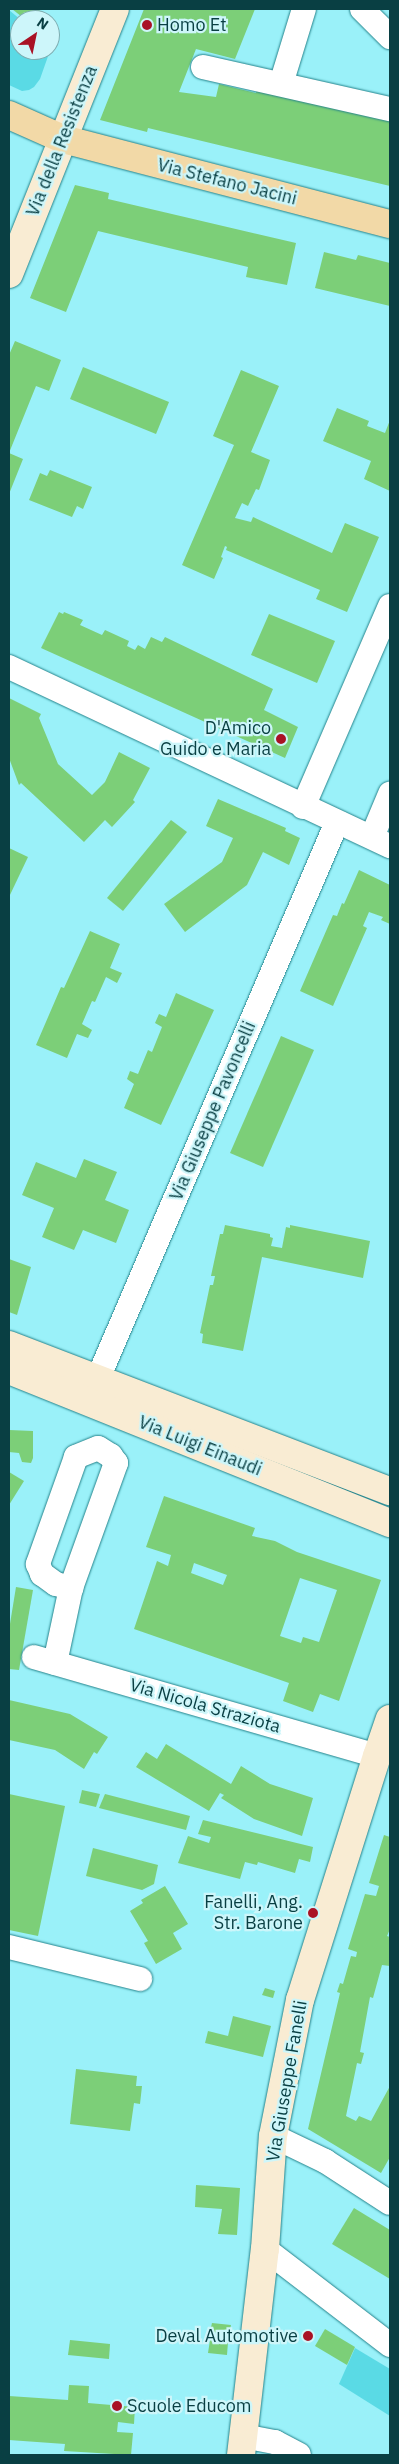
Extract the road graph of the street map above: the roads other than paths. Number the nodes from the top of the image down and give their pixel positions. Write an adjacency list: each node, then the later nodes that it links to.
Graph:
1 (115, 9): 9 (street, Via della Resistenza)
2 (304, 9): 6 (street)
3 (362, 9): 4 (street)
4 (390, 36)
5 (203, 67): 6 (street)
6 (281, 84): 7 (street)
7 (390, 110)
8 (9, 115): 9 (main road, Via Stefano Jacini)
9 (63, 139): 10 (main road, Via Stefano Jacini); 11 (street, Via della Resistenza)
10 (390, 224)
11 (9, 274)
12 (390, 606): 15 (street)
13 (9, 667): 15 (street)
14 (390, 794): 17 (street)
15 (303, 807): 16 (street)
16 (337, 822): 17 (street); 20 (street, Via Giuseppe Pavoncelli)
17 (381, 842)
18 (9, 1344): 20 (street, Via Luigi Einaudi)
19 (9, 1370): 20 (street, Via Luigi Einaudi)
20 (93, 1390): 21 (street, Via Luigi Einaudi); 22 (street, Via Luigi Einaudi)
21 (390, 1491)
22 (390, 1522)
23 (71, 1588): 23 (street); 25 (street, Via Nicola Straziota)
24 (390, 1719): 25 (street, Via Giuseppe Fanelli)
25 (377, 1756): 28 (street, Via Giuseppe Fanelli)
26 (9, 1947): 27 (street)
27 (140, 1979)
28 (273, 2136): 29 (street); 30 (street, Via Giuseppe Fanelli)
29 (390, 2203)
30 (265, 2249): 31 (street); 32 (street, Via Giuseppe Fanelli)
31 (390, 2345)
32 (242, 2446): 33 (street)
33 (299, 2455)

